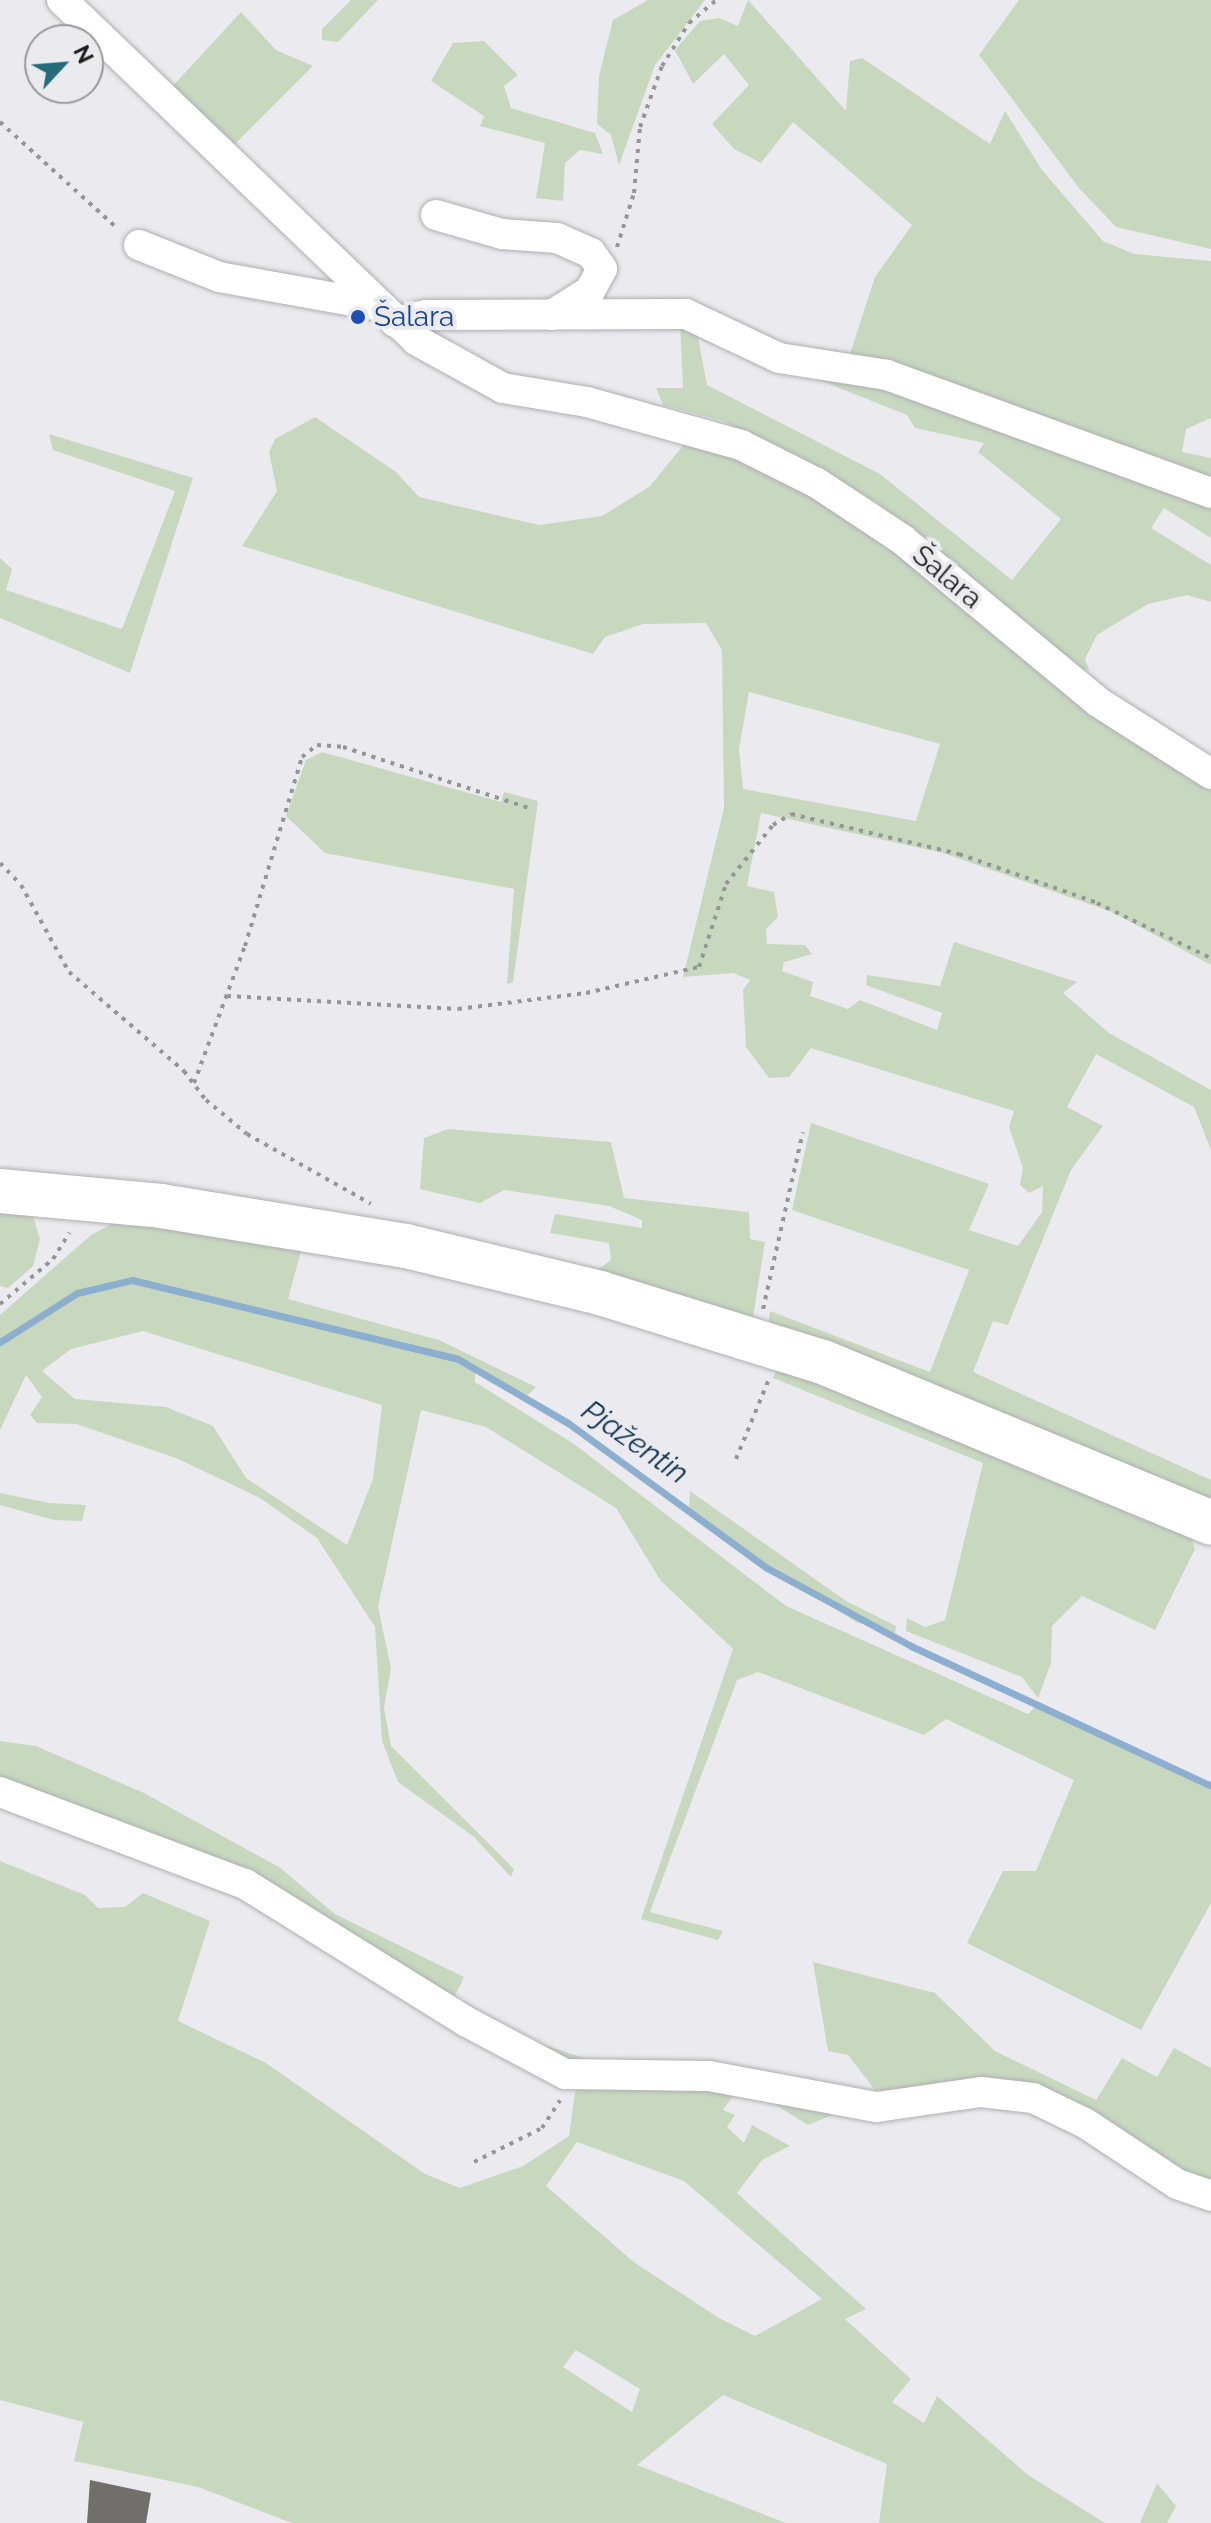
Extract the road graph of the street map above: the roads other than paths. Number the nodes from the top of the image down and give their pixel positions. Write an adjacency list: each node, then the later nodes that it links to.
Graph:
1 (62, 0): 4 (street, Šalara)
2 (436, 215): 5 (street)
3 (139, 245): 4 (street)
4 (385, 314): 5 (street); 7 (street, Šalara)
5 (552, 315): 6 (street)
6 (1211, 493)
7 (1211, 774)
8 (0, 1191): 9 (main road)
9 (1211, 1523)
10 (0, 1792): 11 (street)
11 (1211, 2196)

